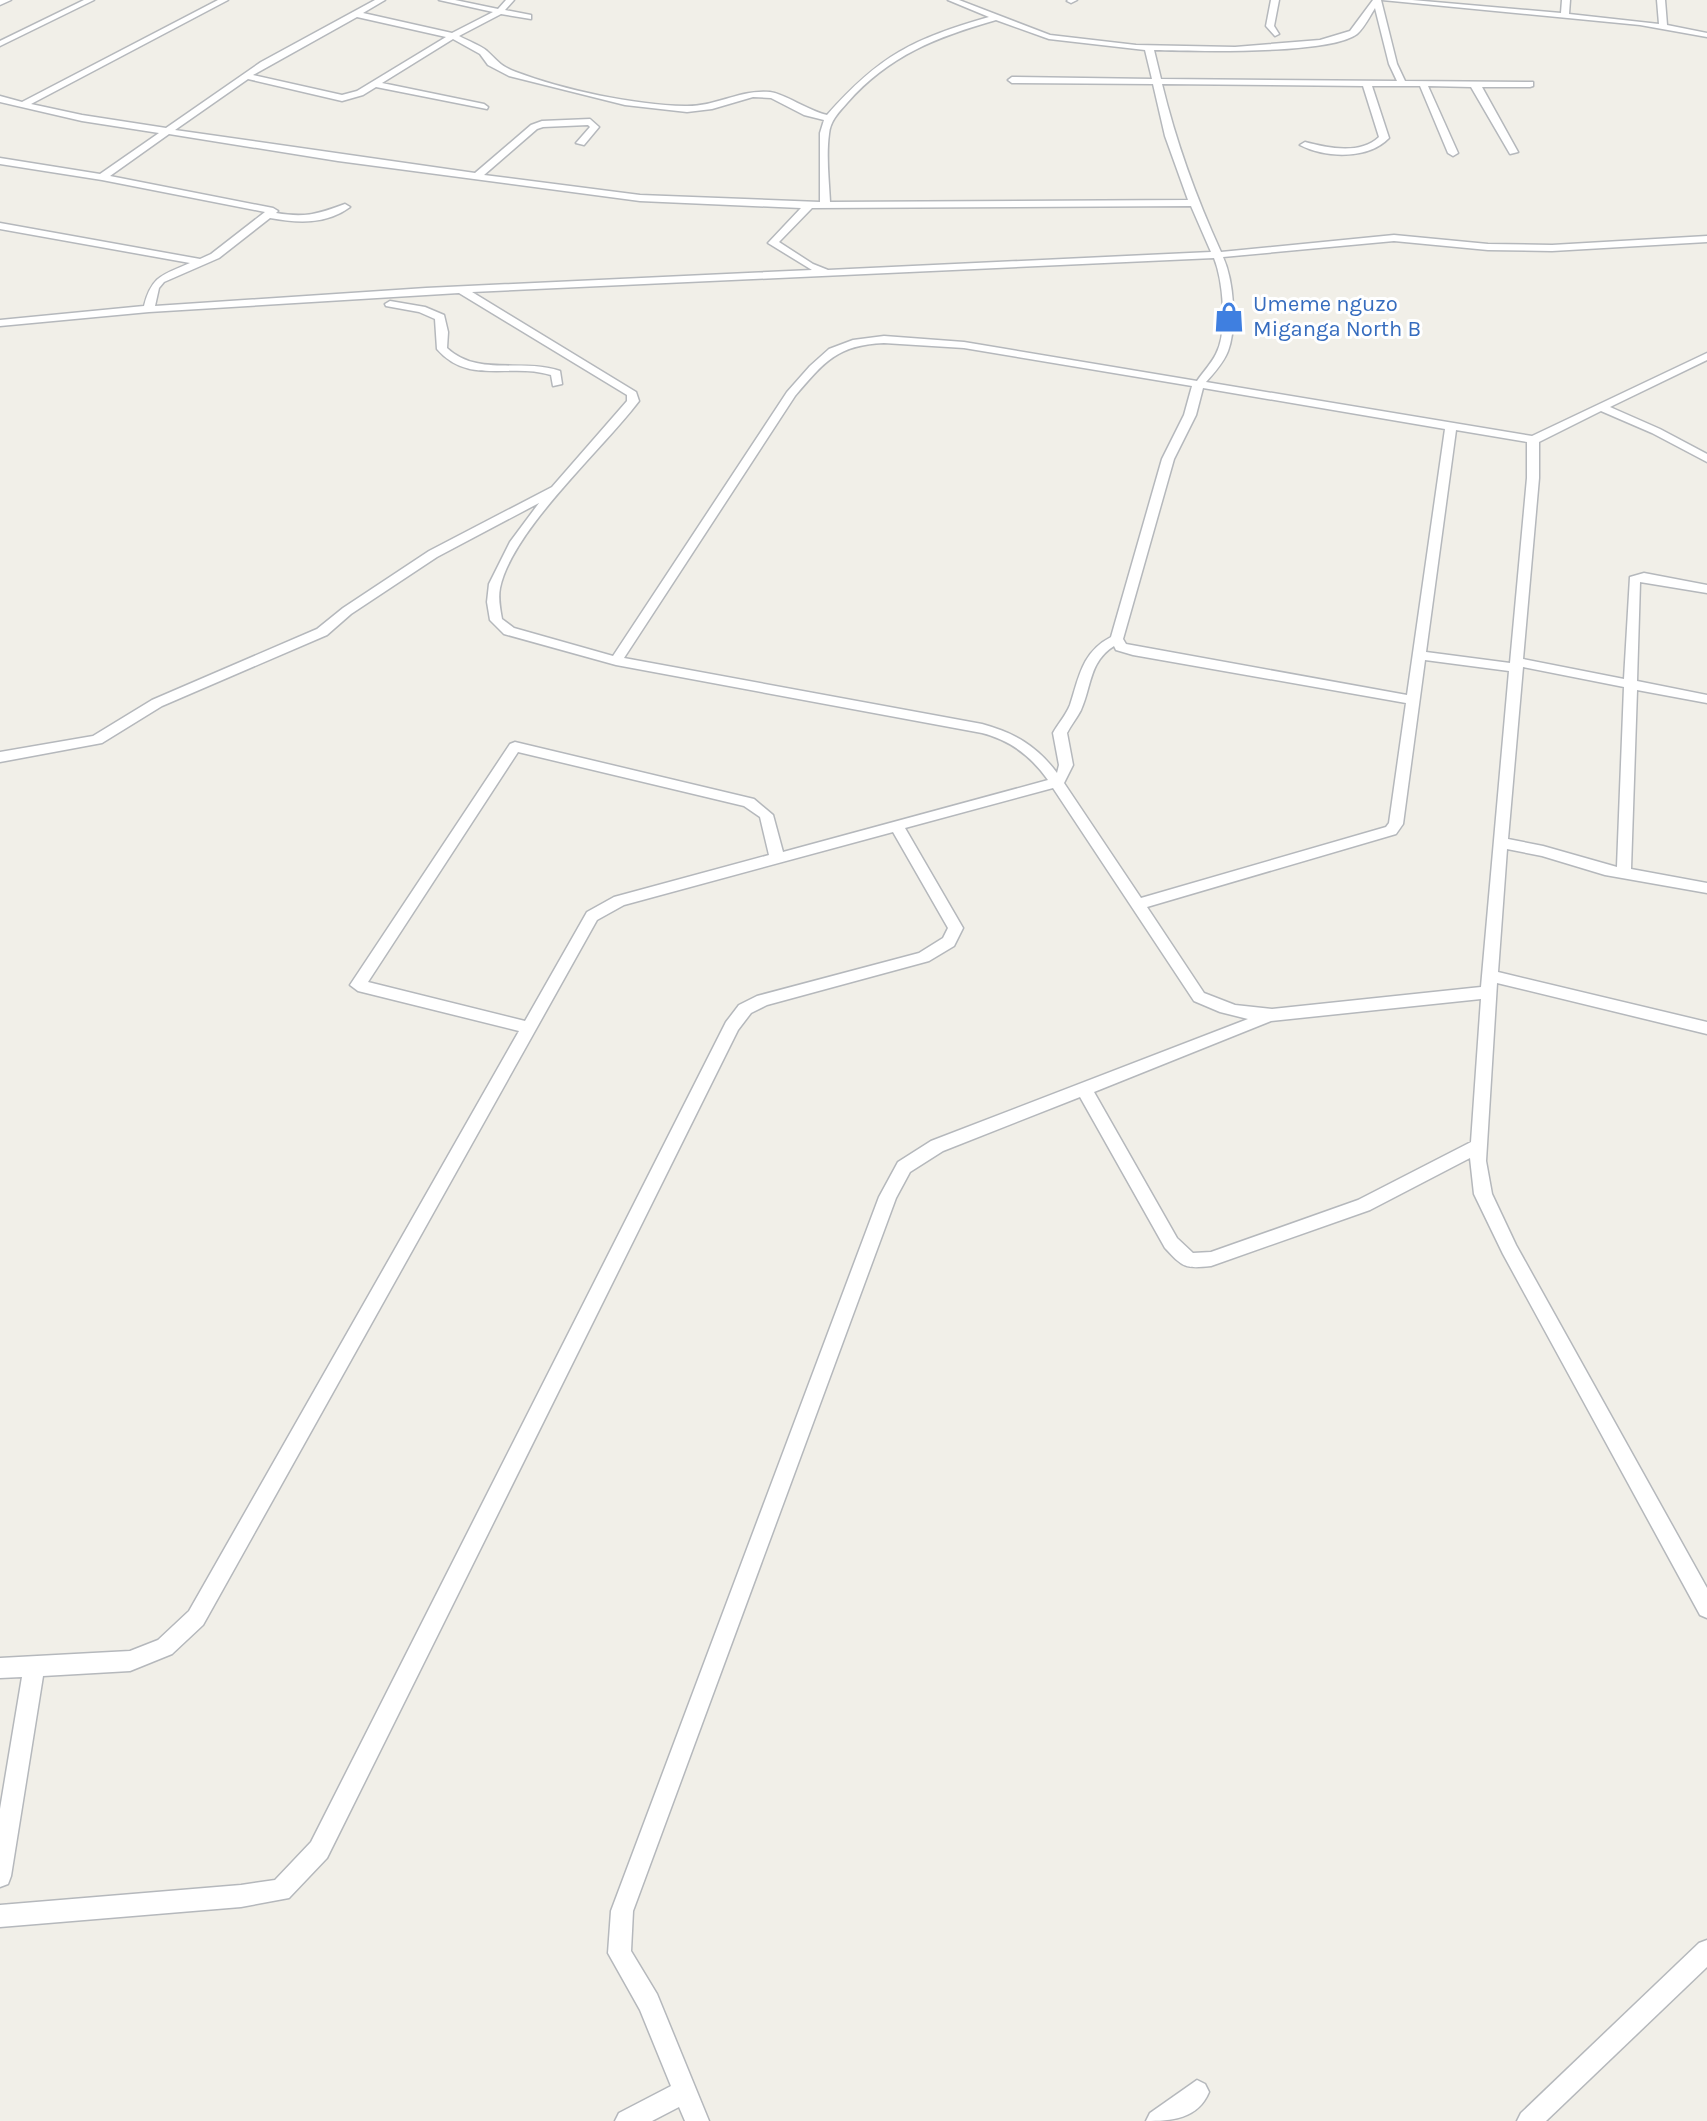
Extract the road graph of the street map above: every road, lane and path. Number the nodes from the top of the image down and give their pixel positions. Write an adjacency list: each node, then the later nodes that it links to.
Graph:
1 (7, 0): 13 (street)
2 (90, 0): 24 (street)
3 (224, 0): 36 (street)
4 (381, 0): 16 (street)
5 (443, 0): 15 (street)
6 (510, 0): 15 (street)
7 (952, 0): 19 (street)
8 (1275, 0): 21 (street)
9 (1377, 0): 25 (street); 30 (street)
10 (1386, 0): 14 (street)
11 (1566, 0): 17 (street)
12 (1661, 0): 20 (street)
13 (0, 3)
14 (1474, 4): 17 (street)
15 (500, 11): 18 (street); 23 (street)
16 (356, 14): 23 (street); 26 (street)
17 (1565, 16): 20 (street)
18 (528, 17)
19 (993, 18): 25 (street); 38 (street)
20 (1663, 28): 22 (street)
21 (1275, 34)
22 (1707, 35)
23 (453, 36): 31 (street); 38 (street)
24 (0, 44)
25 (1149, 48): 28 (street)
26 (245, 76): 31 (street); 39 (street)
27 (1012, 80): 28 (street)
28 (1156, 81): 29 (street); 47 (street)
29 (1366, 82): 30 (street); 41 (street)
30 (1402, 83): 32 (street)
31 (374, 84): 37 (street)
32 (1423, 84): 33 (street); 43 (street)
33 (1472, 84): 34 (street); 42 (street)
34 (1530, 84)
35 (0, 99): 36 (street)
36 (24, 104): 39 (street)
37 (484, 107)
38 (829, 118): 49 (street)
39 (165, 131): 45 (street); 46 (street)
40 (581, 143): 45 (street)
41 (1305, 145)
42 (1513, 152)
43 (1453, 153)
44 (0, 161): 46 (street)
45 (477, 176): 48 (street)
46 (102, 177): 51 (street)
47 (1194, 203): 49 (street); 54 (street)
48 (809, 205): 49 (street); 56 (street)
49 (825, 205)
50 (345, 207): 51 (street)
51 (268, 215): 55 (street)
52 (0, 226): 55 (street)
53 (1707, 239): 54 (street)
54 (1217, 255): 56 (street); 65 (street)
55 (201, 262): 59 (street)
56 (837, 274): 57 (street)
57 (460, 290): 59 (street); 70 (street)
58 (390, 304): 64 (street)
59 (149, 309): 60 (street)
60 (26, 321): 61 (street); 62 (street)
61 (0, 323)
62 (0, 332)
63 (1707, 356): 66 (street)
64 (557, 384)
65 (1198, 386): 67 (street); 72 (street); 74 (street)
66 (1601, 407): 68 (street); 69 (street)
67 (1451, 425): 68 (street); 73 (street)
68 (1533, 440): 75 (street)
69 (1707, 459)
70 (562, 486): 74 (street); 79 (street)
71 (1707, 589): 76 (street)
72 (1117, 639): 78 (street); 80 (street)
73 (1419, 655): 75 (street); 78 (street)
74 (616, 661): 80 (street)
75 (1516, 665): 76 (street); 82 (street)
76 (1630, 685): 77 (street); 84 (street)
77 (1707, 699)
78 (1412, 700): 86 (street)
79 (0, 757)
80 (1055, 783): 81 (street); 86 (street)
81 (897, 826): 83 (street); 97 (street)
82 (1500, 843): 84 (street); 87 (street)
83 (777, 858): 89 (street); 89 (street)
84 (1624, 874): 85 (street)
85 (1707, 888)
86 (1137, 904): 88 (street)
87 (1490, 984): 88 (street); 90 (street); 92 (street)
88 (1272, 1015): 91 (street)
89 (529, 1028): 94 (street)
90 (1707, 1028)
91 (1084, 1089): 92 (street); 99 (street)
92 (1478, 1146): 93 (street)
93 (1707, 1608)
94 (34, 1667): 95 (street); 96 (street)
95 (0, 1668)
96 (0, 1876)
97 (0, 1916)
98 (1707, 1951): 104 (street)
99 (684, 2092): 101 (street); 102 (street)
100 (1197, 2092): 103 (street)
101 (627, 2121)
102 (697, 2121)
103 (1158, 2121)
104 (1529, 2121)

